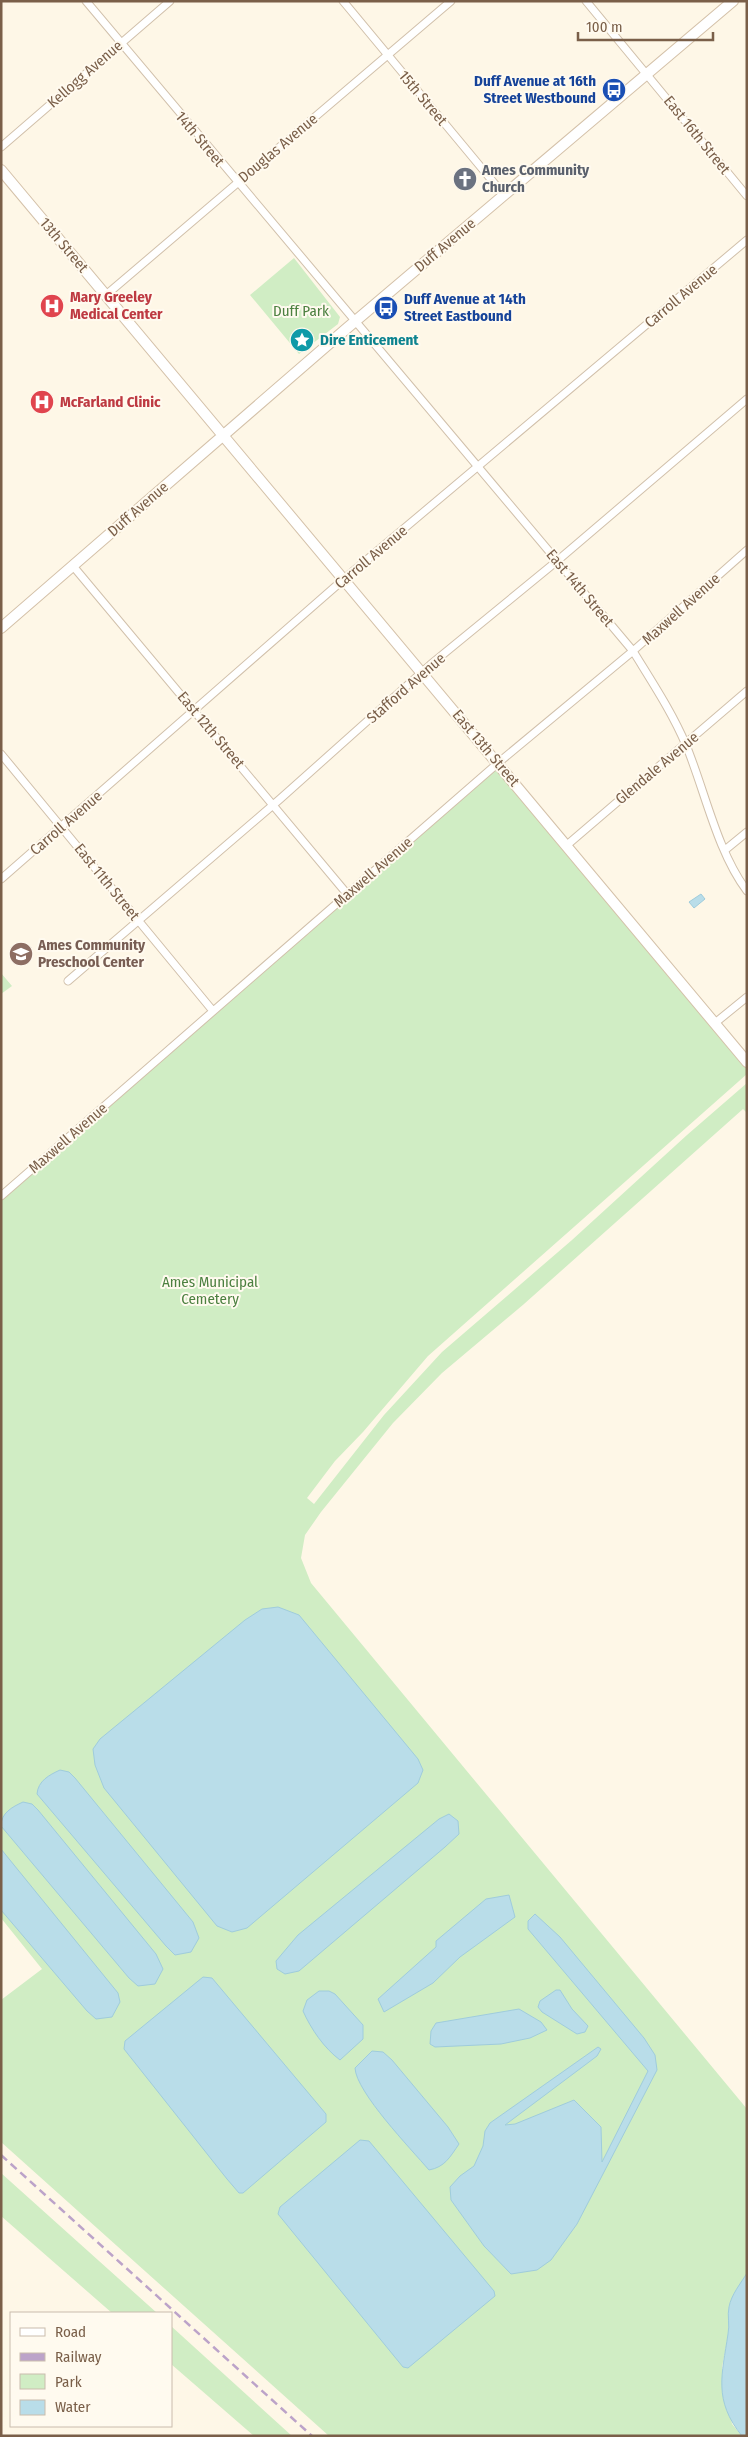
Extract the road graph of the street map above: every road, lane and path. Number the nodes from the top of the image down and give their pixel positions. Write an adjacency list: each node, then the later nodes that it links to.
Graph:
1 (86, 1): 7 (street, 14th Street)
2 (170, 1): 7 (street, Kellogg Avenue)
3 (342, 1): 8 (street, 15th Street)
4 (451, 1): 8 (street, Douglas Avenue)
5 (586, 1): 9 (street, East 16th Street)
6 (734, 1): 9 (main road, Duff Avenue)
7 (120, 44): 10 (street, Kellogg Avenue); 12 (street, 14th Street)
8 (388, 55): 12 (street, Douglas Avenue); 13 (street, 15th Street)
9 (647, 74): 13 (main road, Duff Avenue); 14 (street, East 16th Street)
10 (1, 147)
11 (1, 170): 16 (main road, 13th Street)
12 (237, 183): 16 (street, Douglas Avenue); 17 (street, 14th Street)
13 (504, 195): 17 (main road, Duff Avenue)
14 (747, 196)
15 (747, 240): 20 (street, Carroll Avenue)
16 (106, 296): 19 (main road, 13th Street)
17 (355, 321): 19 (main road, Duff Avenue); 20 (street, East 14th Street)
18 (747, 399): 22 (street, Stafford Avenue)
19 (224, 434): 23 (main road, Duff Avenue); 24 (main road, East 13th Street)
20 (478, 468): 22 (street, East 14th Street); 24 (street, Carroll Avenue)
21 (747, 550): 26 (street, Maxwell Avenue)
22 (557, 561): 26 (street, East 14th Street); 27 (street, Stafford Avenue)
23 (73, 566): 25 (main road, Duff Avenue); 29 (street, East 12th Street)
24 (344, 579): 27 (main road, East 13th Street); 29 (street, Carroll Avenue)
25 (1, 628)
26 (633, 651): 30 (street, East 14th Street); 32 (street, Maxwell Avenue)
27 (422, 672): 32 (main road, East 13th Street); 33 (street, Stafford Avenue)
28 (747, 692): 30 (street, Glendale Avenue)
29 (194, 711): 33 (street, East 12th Street); 34 (street, Carroll Avenue)
30 (685, 744): 36 (street, Glendale Avenue); 37 (street, East 14th Street)
31 (1, 754): 34 (street, East 11th Street)
32 (498, 763): 36 (main road, East 13th Street); 40 (street, Maxwell Avenue)
33 (273, 805): 40 (street, East 12th Street); 41 (street, Stafford Avenue)
34 (62, 827): 38 (street, Carroll Avenue); 41 (street, East 11th Street)
35 (747, 832): 37 (street)
36 (567, 845): 45 (main road, East 13th Street)
37 (725, 850): 39 (street, East 14th Street)
38 (1, 880)
39 (747, 891)
40 (348, 894): 44 (street, Maxwell Avenue)
41 (138, 920): 42 (street, Stafford Avenue); 44 (street, East 11th Street)
42 (68, 981)
43 (747, 997): 45 (street)
44 (213, 1011): 47 (street, Maxwell Avenue)
45 (715, 1024): 46 (main road, East 13th Street)
46 (747, 1062)
47 (1, 1196)

